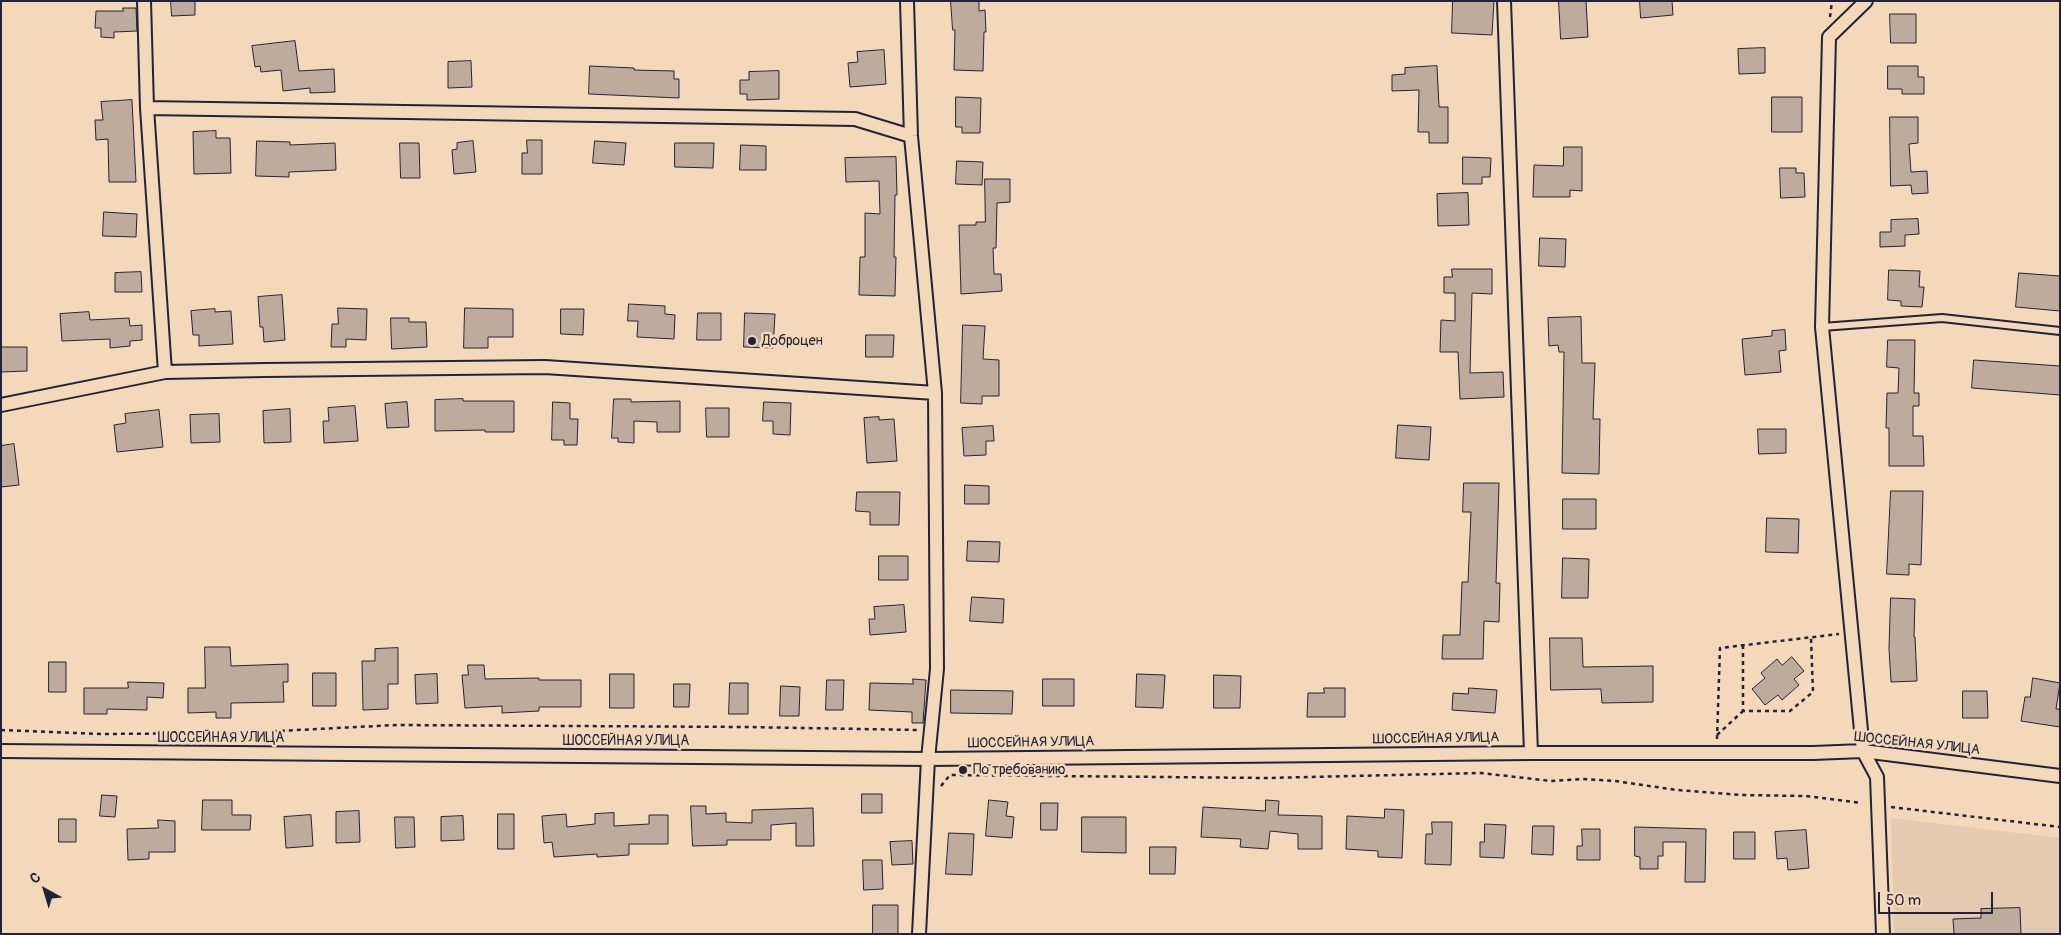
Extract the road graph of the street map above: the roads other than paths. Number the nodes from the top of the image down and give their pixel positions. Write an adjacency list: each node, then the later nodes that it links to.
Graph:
1 (144, 1): 5 (street)
2 (907, 1): 6 (street)
3 (1504, 1): 14 (street)
4 (1866, 1): 7 (street)
5 (147, 108): 6 (street); 9 (street)
6 (911, 136): 10 (street)
7 (1822, 327): 8 (lane); 13 (street)
8 (2060, 331)
9 (165, 372): 10 (street); 11 (street)
10 (935, 393): 15 (street)
11 (1, 405)
12 (1, 751): 15 (street, ШОССЕЙНАЯ УЛИЦА)
13 (1863, 751): 14 (street, ШОССЕЙНАЯ УЛИЦА); 16 (street, ШОССЕЙНАЯ УЛИЦА); 18 (street)
14 (1531, 753): 15 (street, ШОССЕЙНАЯ УЛИЦА)
15 (928, 759): 17 (street)
16 (2060, 776)
17 (919, 934)
18 (1883, 934)

